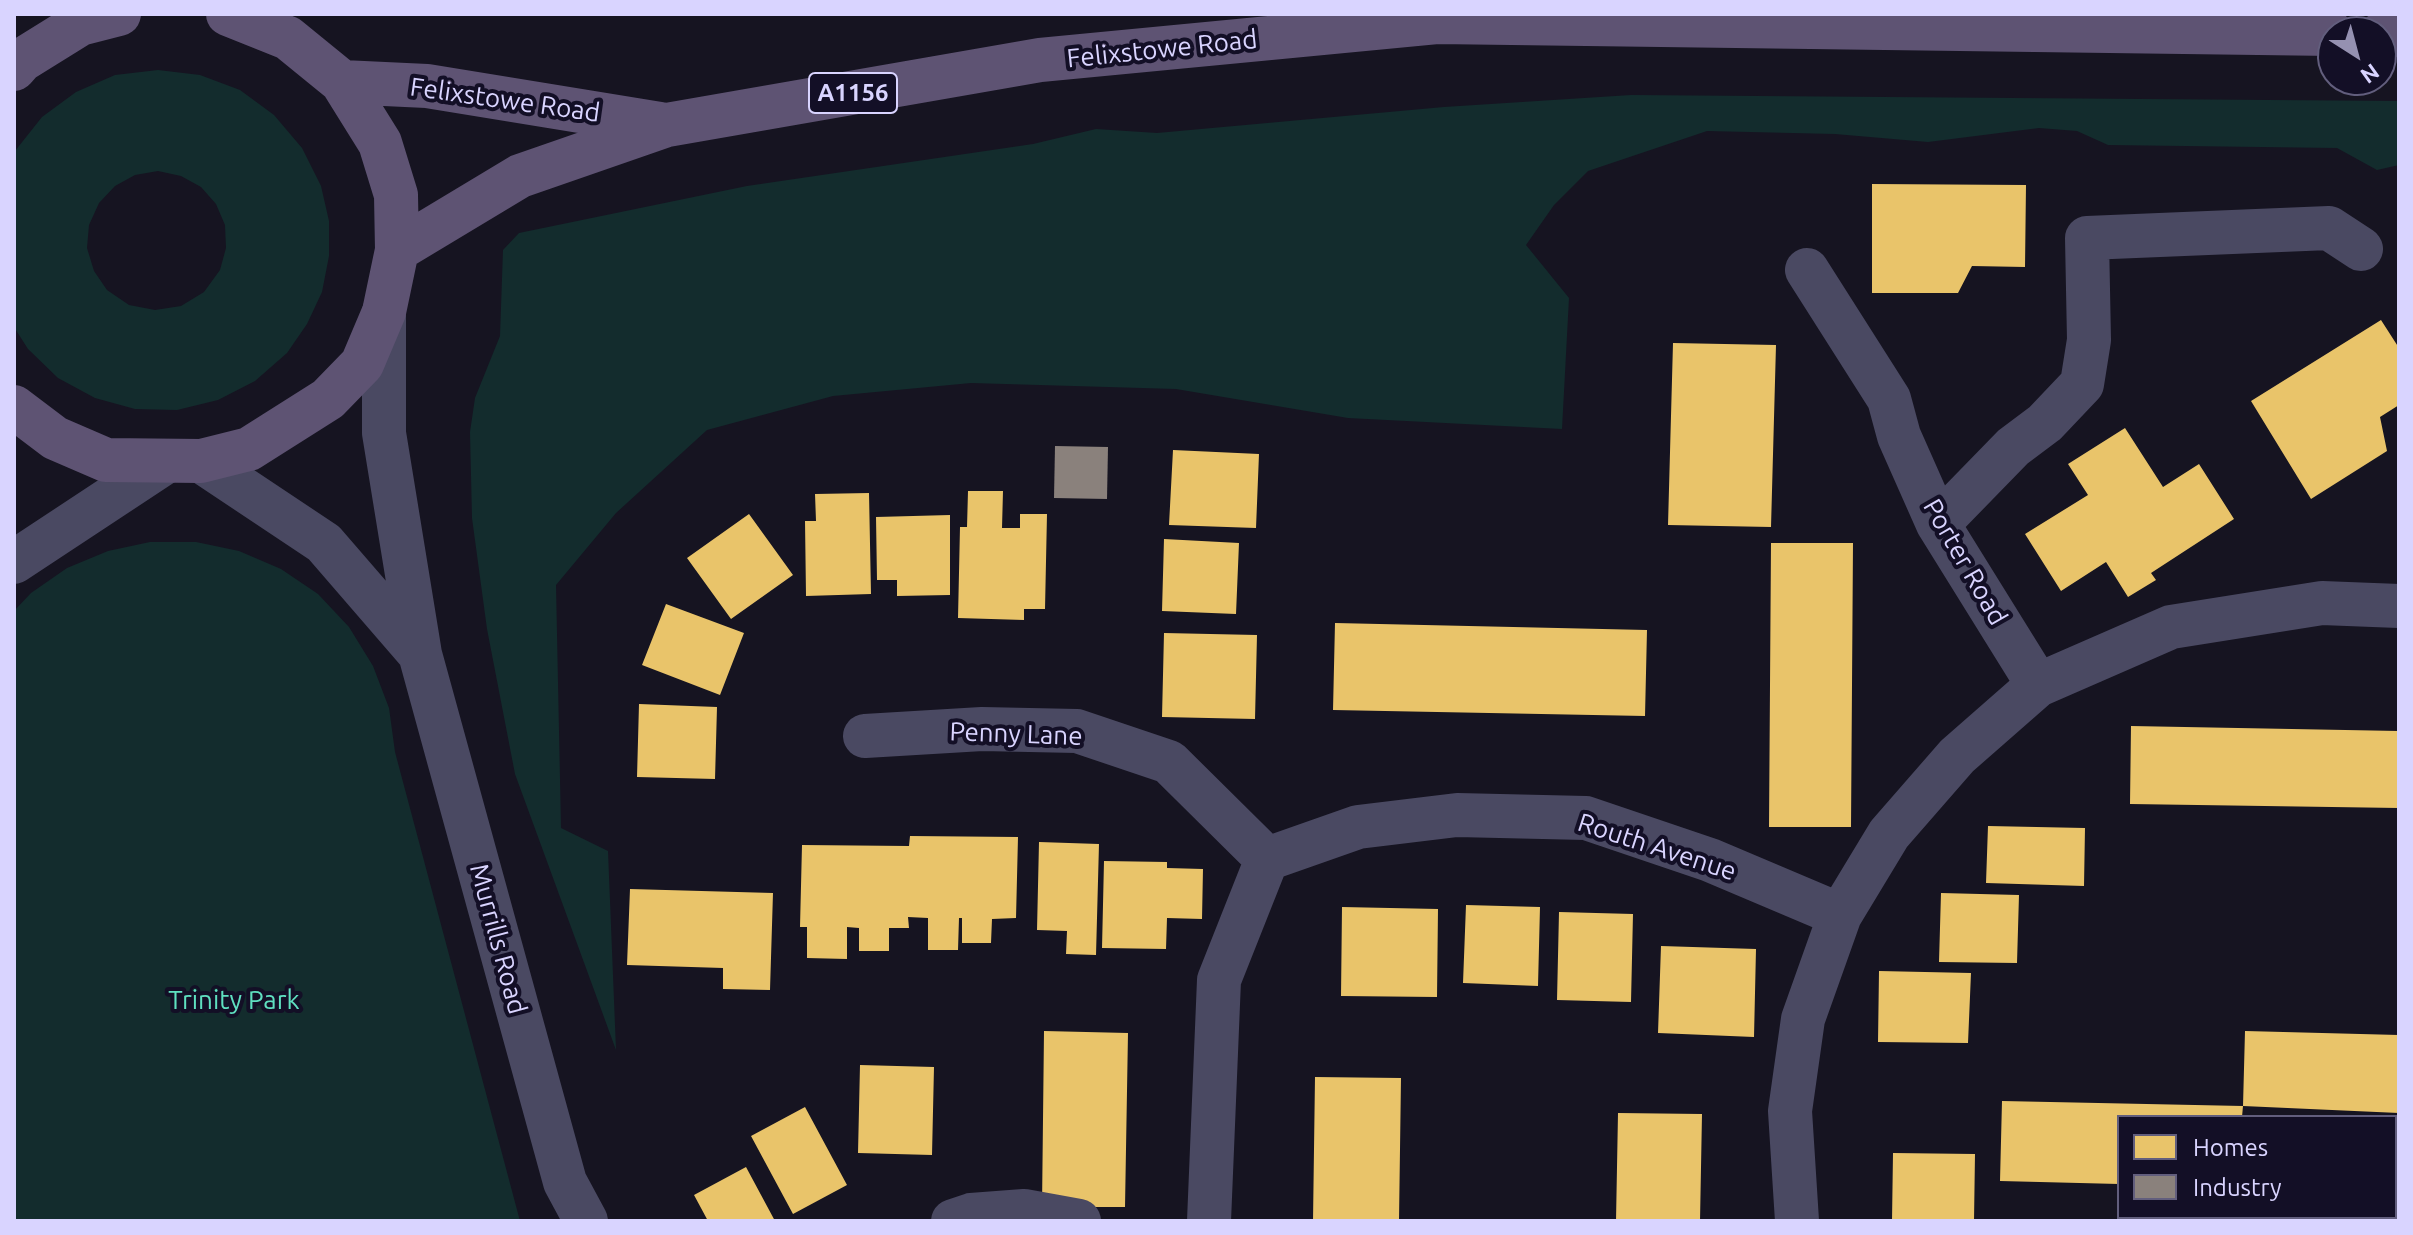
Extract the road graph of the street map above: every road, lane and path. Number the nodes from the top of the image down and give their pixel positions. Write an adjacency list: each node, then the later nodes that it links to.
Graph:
1 (119, 14): 4 (main road)
2 (228, 14): 5 (main road)
3 (2317, 34): 6 (main road, Felixstowe Road / A1156)
4 (17, 64)
5 (342, 82): 6 (main road, Felixstowe Road / A1156); 8 (main road)
6 (667, 125): 8 (main road, Felixstowe Road / A1156)
7 (2361, 249): 13 (street)
8 (397, 250): 10 (main road)
9 (1807, 270): 13 (street, Porter Road)
10 (384, 312): 12 (main road); 16 (street, Murrills Road)
11 (14, 407): 12 (main road)
12 (182, 462): 14 (street); 16 (street, Murrills Road)
13 (1938, 524): 17 (street, Porter Road)
14 (14, 562)
15 (2399, 606): 17 (street)
16 (420, 654): 21 (street, Murrills Road)
17 (2038, 685): 20 (street)
18 (865, 736): 19 (street, Penny Lane)
19 (1267, 859): 20 (street, Routh Avenue); 24 (street)
20 (1840, 915): 25 (street)
21 (586, 1221)
22 (953, 1221): 23 (street)
23 (1079, 1221)
24 (1209, 1221)
25 (1797, 1221)

